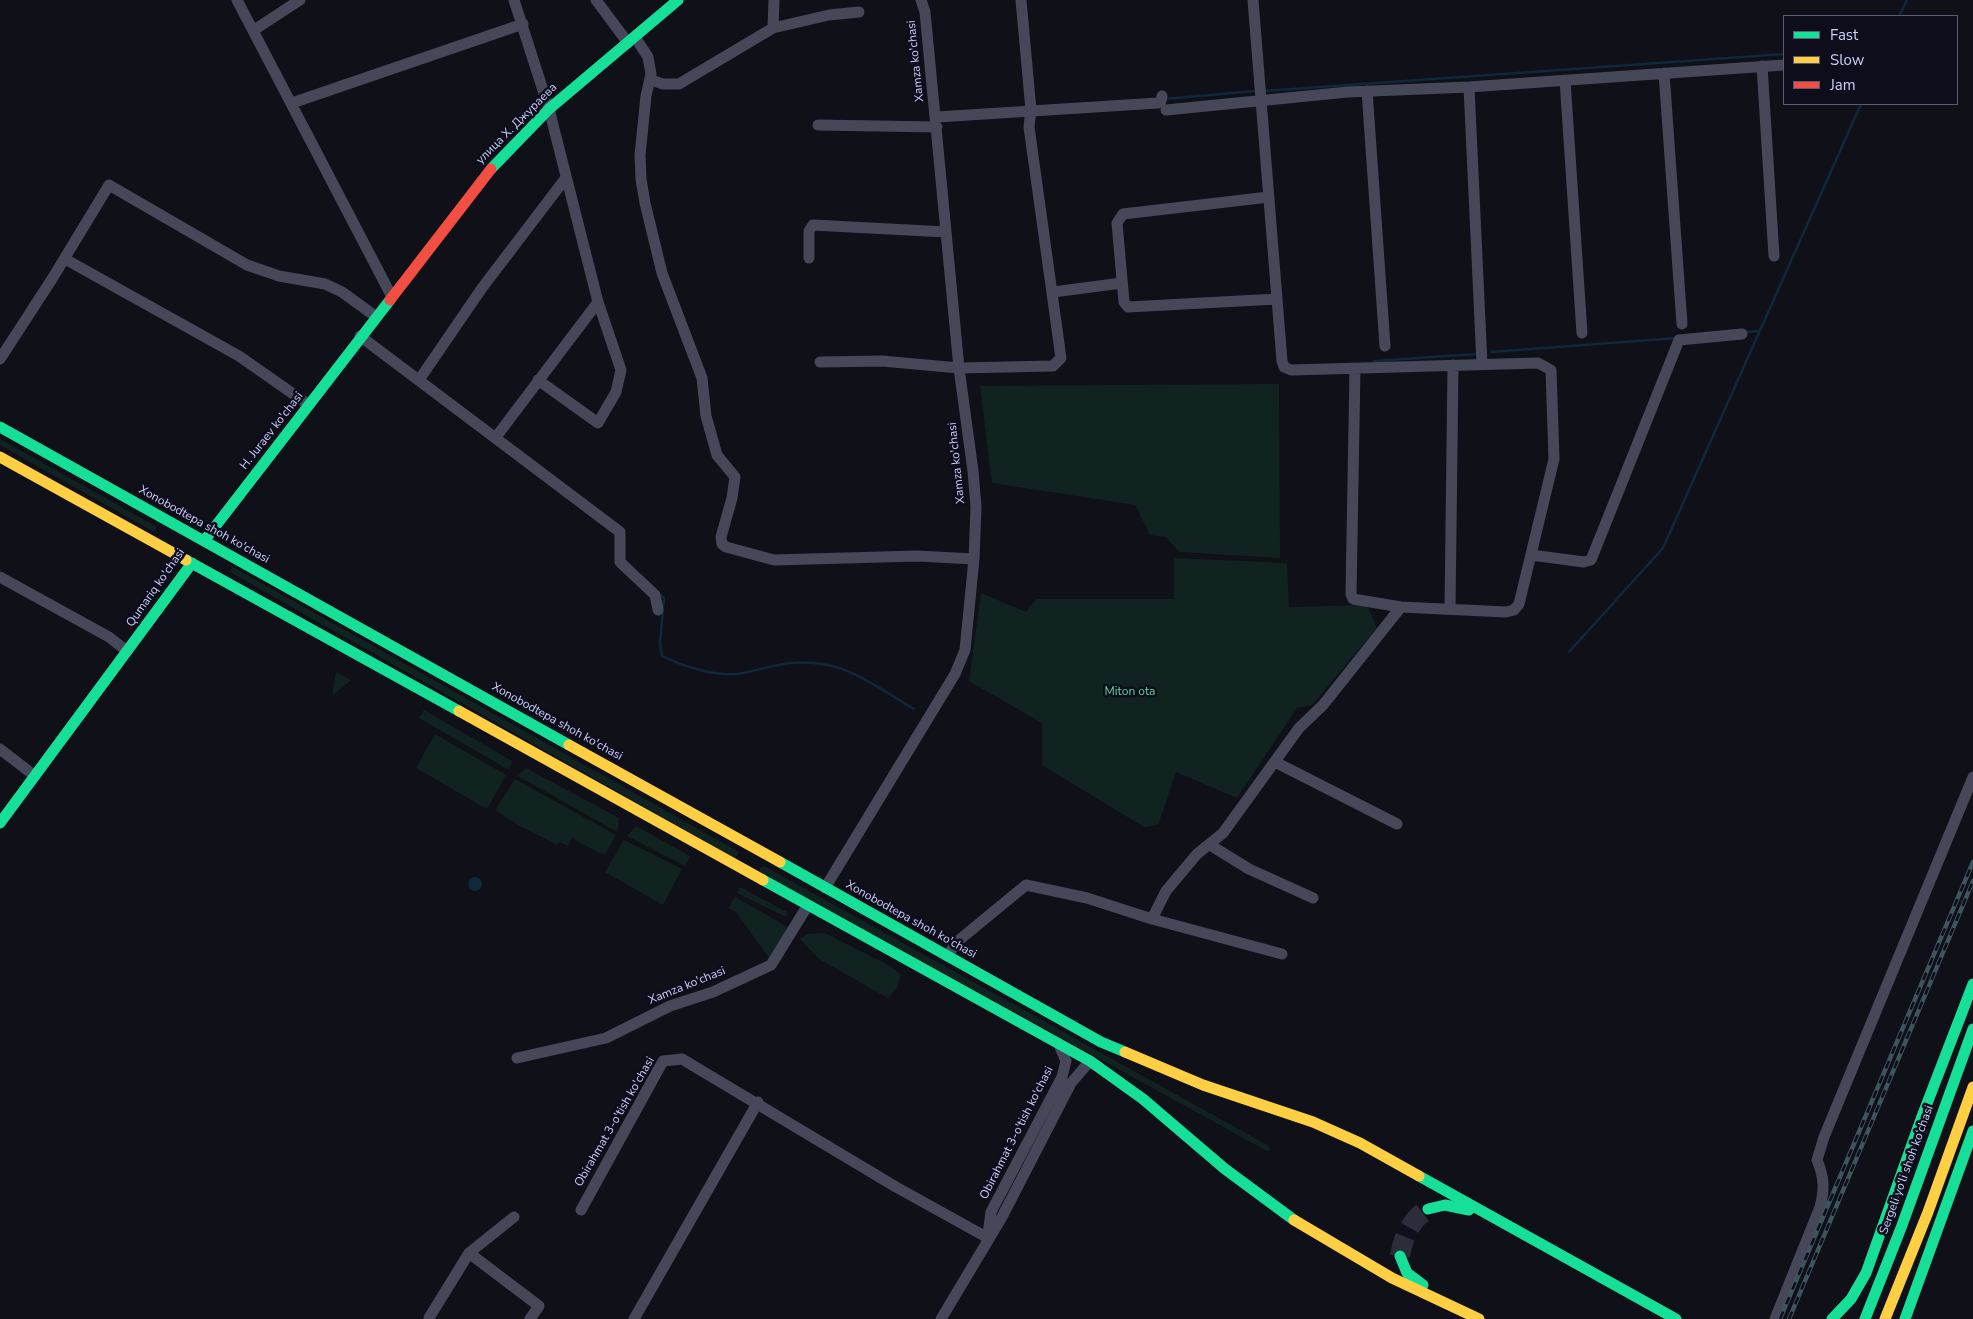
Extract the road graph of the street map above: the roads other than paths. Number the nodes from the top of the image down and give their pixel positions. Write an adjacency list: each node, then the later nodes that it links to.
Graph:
1 (237, 0): 13 (street)
2 (300, 0): 13 (street)
3 (514, 0): 11 (street)
4 (596, 0): 14 (street)
5 (678, 0): 14 (main road, улица Х. Джураева)
6 (774, 0): 12 (street)
7 (921, 0): 28 (street, Xamza ko'chasi)
8 (1022, 0): 26 (street)
9 (1253, 0): 23 (street)
10 (859, 12): 12 (street)
11 (523, 24): 24 (street); 25 (street)
12 (774, 28): 18 (street)
13 (254, 30): 24 (street)
14 (632, 40): 18 (street); 25 (main road, улица Х. Джураева)
15 (1783, 65): 16 (street)
16 (1762, 66): 17 (street); 33 (street)
17 (1664, 73): 19 (street); 42 (street)
18 (651, 80): 61 (street)
19 (1565, 80): 20 (street); 43 (street)
20 (1469, 87): 21 (street); 49 (street)
21 (1367, 91): 23 (street); 46 (street)
22 (1162, 96): 26 (street)
23 (1261, 102): 27 (street); 31 (street)
24 (292, 103): 38 (street)
25 (549, 109): 30 (street); 38 (main road, улица Х. Джураева)
26 (1031, 110): 28 (street); 37 (street)
27 (1166, 110)
28 (937, 122): 29 (street); 32 (street, Xamza ko'chasi)
29 (818, 125)
30 (565, 179): 40 (street); 53 (street)
31 (1269, 197): 36 (street); 39 (street)
32 (946, 232): 35 (street); 51 (street, Xamza ko'chasi)
33 (1774, 256)
34 (65, 258): 41 (street); 47 (street); 55 (street)
35 (809, 258)
36 (1122, 282): 37 (street); 39 (street)
37 (1053, 292): 51 (street)
38 (391, 295): 41 (main road, улица Х. Джураева)
39 (1277, 299): 52 (street)
40 (598, 302): 54 (street); 54 (street)
41 (375, 316): 45 (main road, улица Х. Джураева)
42 (1682, 324)
43 (1582, 333)
44 (1742, 334): 60 (street)
45 (360, 336): 53 (street); 55 (main road, H. Juraev ko'chasi)
46 (1385, 346)
47 (0, 359)
48 (820, 362): 51 (street)
49 (1482, 364): 50 (street); 60 (street)
50 (1453, 365): 52 (street); 64 (street)
51 (959, 368): 61 (street, Xamza ko'chasi)
52 (1354, 368): 63 (street)
53 (418, 380): 57 (street)
54 (538, 380): 57 (street)
55 (309, 405): 59 (main road, H. Juraev ko'chasi)
56 (0, 427): 59 (main road, Xonobodtepa shoh ko'chasi)
57 (496, 436): 65 (street)
58 (0, 458): 59 (main road, Xonobodtepa shoh ko'chasi)
59 (195, 552): 66 (main road, Qumariq ko'chasi); 75 (main road, Xonobodtepa shoh ko'chasi); 76 (main road, Xonobodtepa shoh ko'chasi)
60 (1531, 555): 64 (street)
61 (974, 559): 77 (street, Xamza ko'chasi)
62 (0, 577): 66 (street)
63 (1401, 607): 64 (street); 68 (street)
64 (1450, 609)
65 (658, 610)
66 (124, 649): 69 (main road, Qumariq ko'chasi)
67 (0, 750): 69 (street)
68 (1275, 762): 73 (street); 74 (street)
69 (31, 773): 71 (main road, Qumariq ko'chasi); 72 (main road, Qumariq ko'chasi)
70 (1973, 778): 105 (street)
71 (0, 807)
72 (0, 823)
73 (1397, 824)
74 (1210, 845): 78 (street); 80 (street)
75 (763, 853): 76 (main road); 77 (main road, Xonobodtepa shoh ko'chasi)
76 (751, 873): 79 (main road, Xonobodtepa shoh ko'chasi)
77 (825, 888): 82 (main road, Xonobodtepa shoh ko'chasi)
78 (1313, 898)
79 (808, 905): 85 (main road, Xonobodtepa shoh ko'chasi); 86 (street, Xamza ko'chasi)
80 (1152, 919): 81 (street); 82 (street)
81 (1282, 954)
82 (947, 956): 94 (main road, Xonobodtepa shoh ko'chasi)
83 (1973, 984): 106 (main road)
84 (1973, 1029): 107 (main road, Sergeli yo‘li shoh ko‘chasi)
85 (1057, 1042): 87 (main road, Xonobodtepa shoh ko'chasi); 95 (street, Obirahmat 3-o'tish ko'chasi)
86 (517, 1058)
87 (1090, 1061): 95 (street, Obirahmat 3-o'tish ko'chasi); 98 (main road, Xonobodtepa shoh ko'chasi)
88 (1973, 1087): 108 (main road)
89 (758, 1102): 92 (street, Obirahmat 3-o'tish ko'chasi); 95 (street, Obirahmat 3-o'tish ko'chasi); 102 (street)
90 (1973, 1131): 109 (main road)
91 (1428, 1209): 94 (main road)
92 (581, 1210)
93 (514, 1217): 96 (street)
94 (1492, 1217): 99 (main road)
95 (988, 1238): 103 (street, Obirahmat 3-o'tish ko'chasi)
96 (469, 1253): 100 (street); 101 (street)
97 (1400, 1256): 98 (main road)
98 (1459, 1308): 104 (main road)
99 (1680, 1317)
100 (429, 1318)
101 (530, 1319)
102 (634, 1319)
103 (942, 1319)
104 (1479, 1319)
105 (1775, 1319)
106 (1832, 1319)
107 (1865, 1319)
108 (1885, 1319)
109 (1905, 1319)

